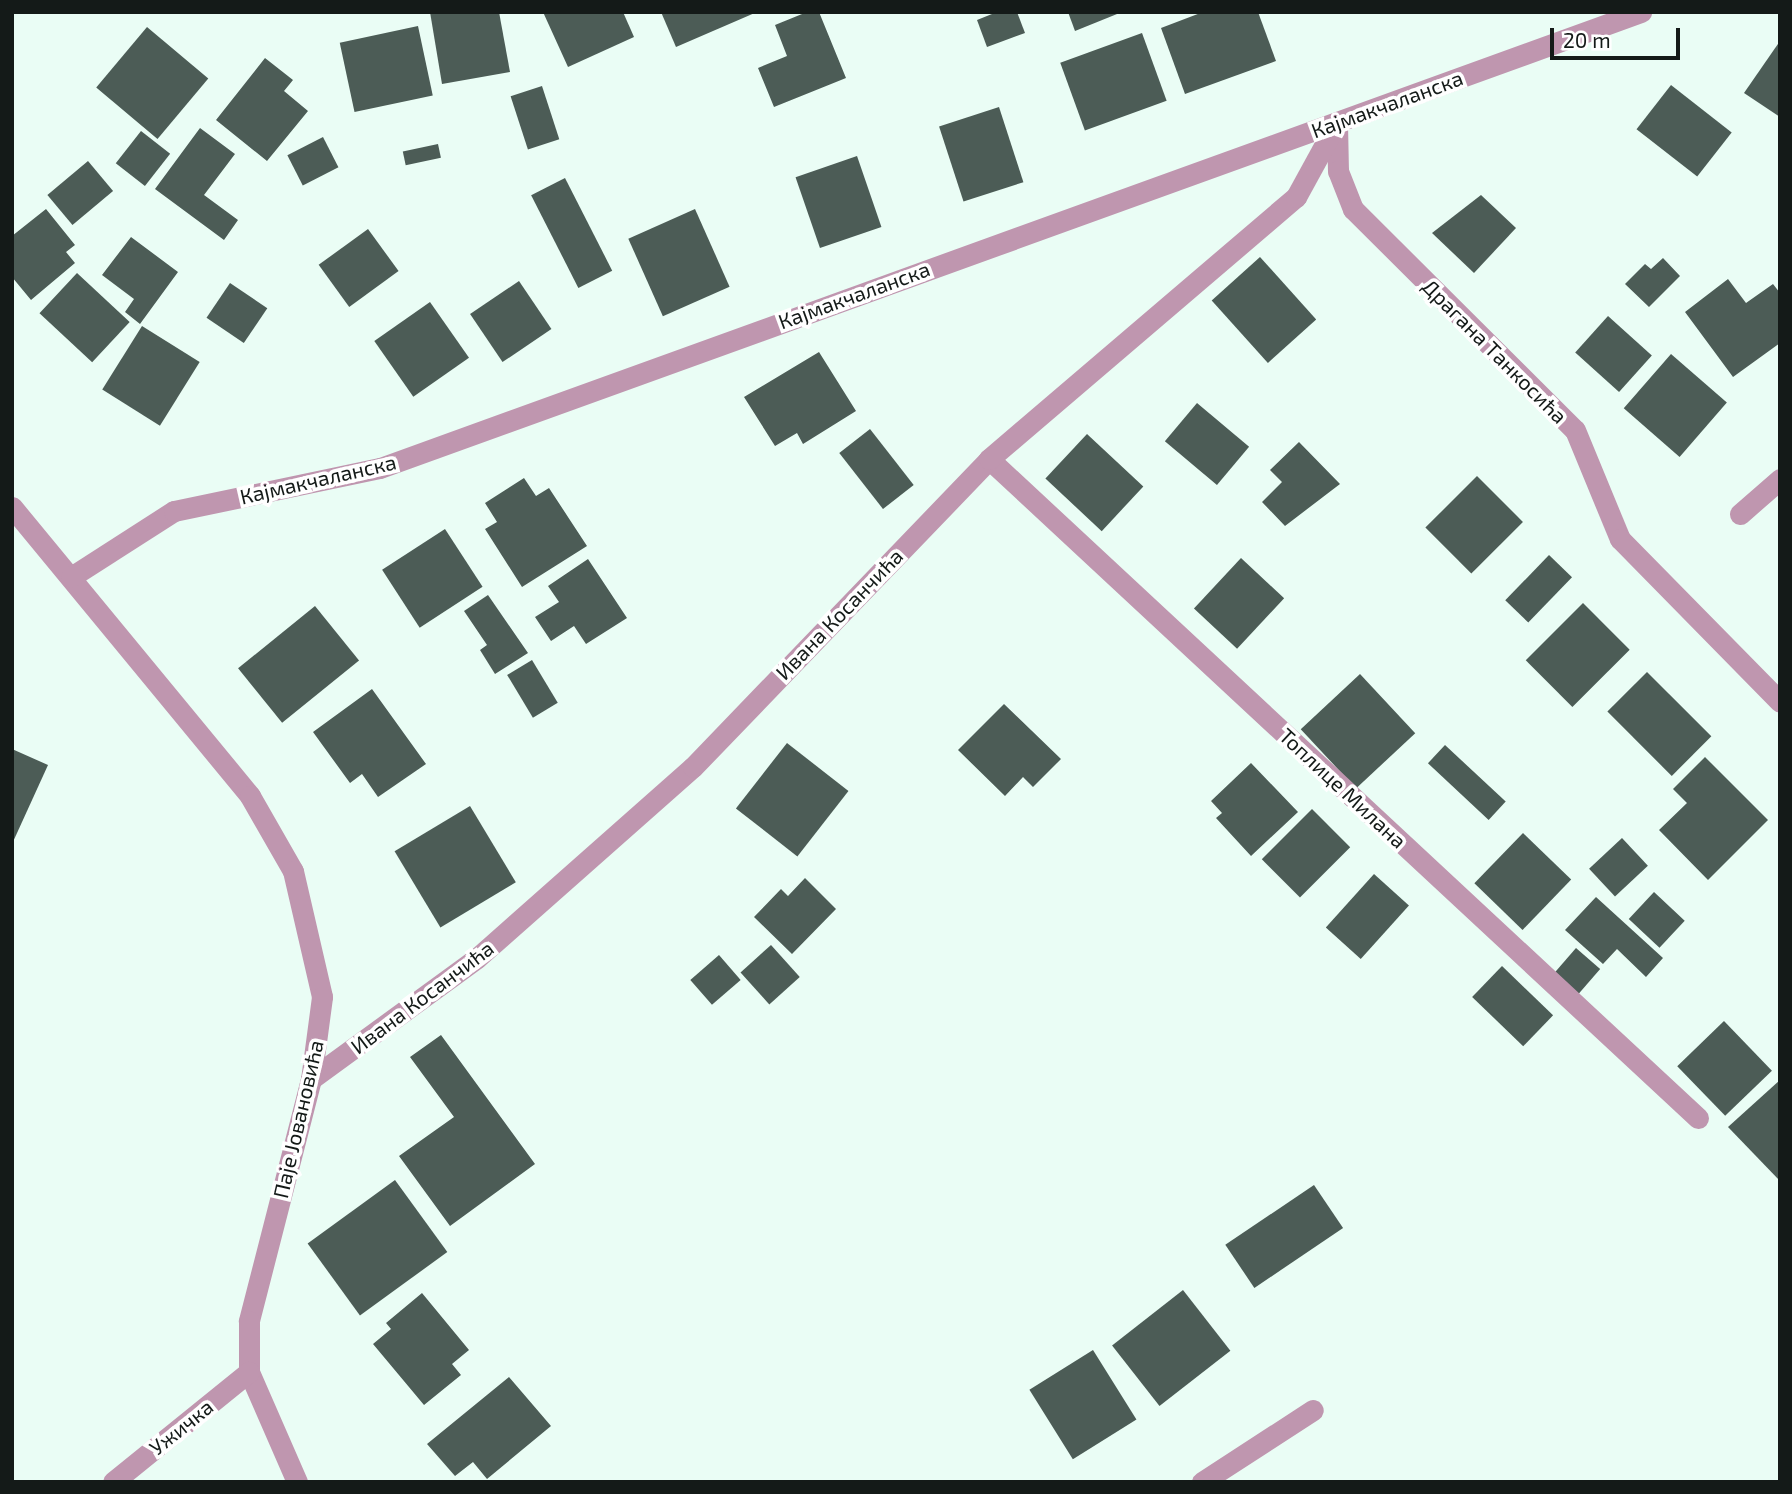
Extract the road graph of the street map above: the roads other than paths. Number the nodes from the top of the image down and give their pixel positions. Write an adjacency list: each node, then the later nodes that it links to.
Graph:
1 (1641, 12): 2 (street, Кајмакчаланска)
2 (1337, 122): 3 (street, Ивана Косанчића); 7 (street, Кајмакчаланска); 8 (street, Драгана Танкосића)
3 (989, 459): 9 (street, Ивана Косанчића); 10 (street, Топлице Милана)
4 (1780, 479): 6 (street)
5 (12, 507): 7 (street, Паје Јовановића)
6 (1741, 514)
7 (71, 576): 9 (street, Паје Јовановића)
8 (1780, 702)
9 (311, 1079): 11 (street, Паје Јовановића)
10 (1698, 1118)
11 (249, 1372): 13 (street, Ужичка); 14 (street, Паје Јовановића)
12 (1313, 1410): 15 (street)
13 (113, 1482)
14 (297, 1482)
15 (1202, 1482)

